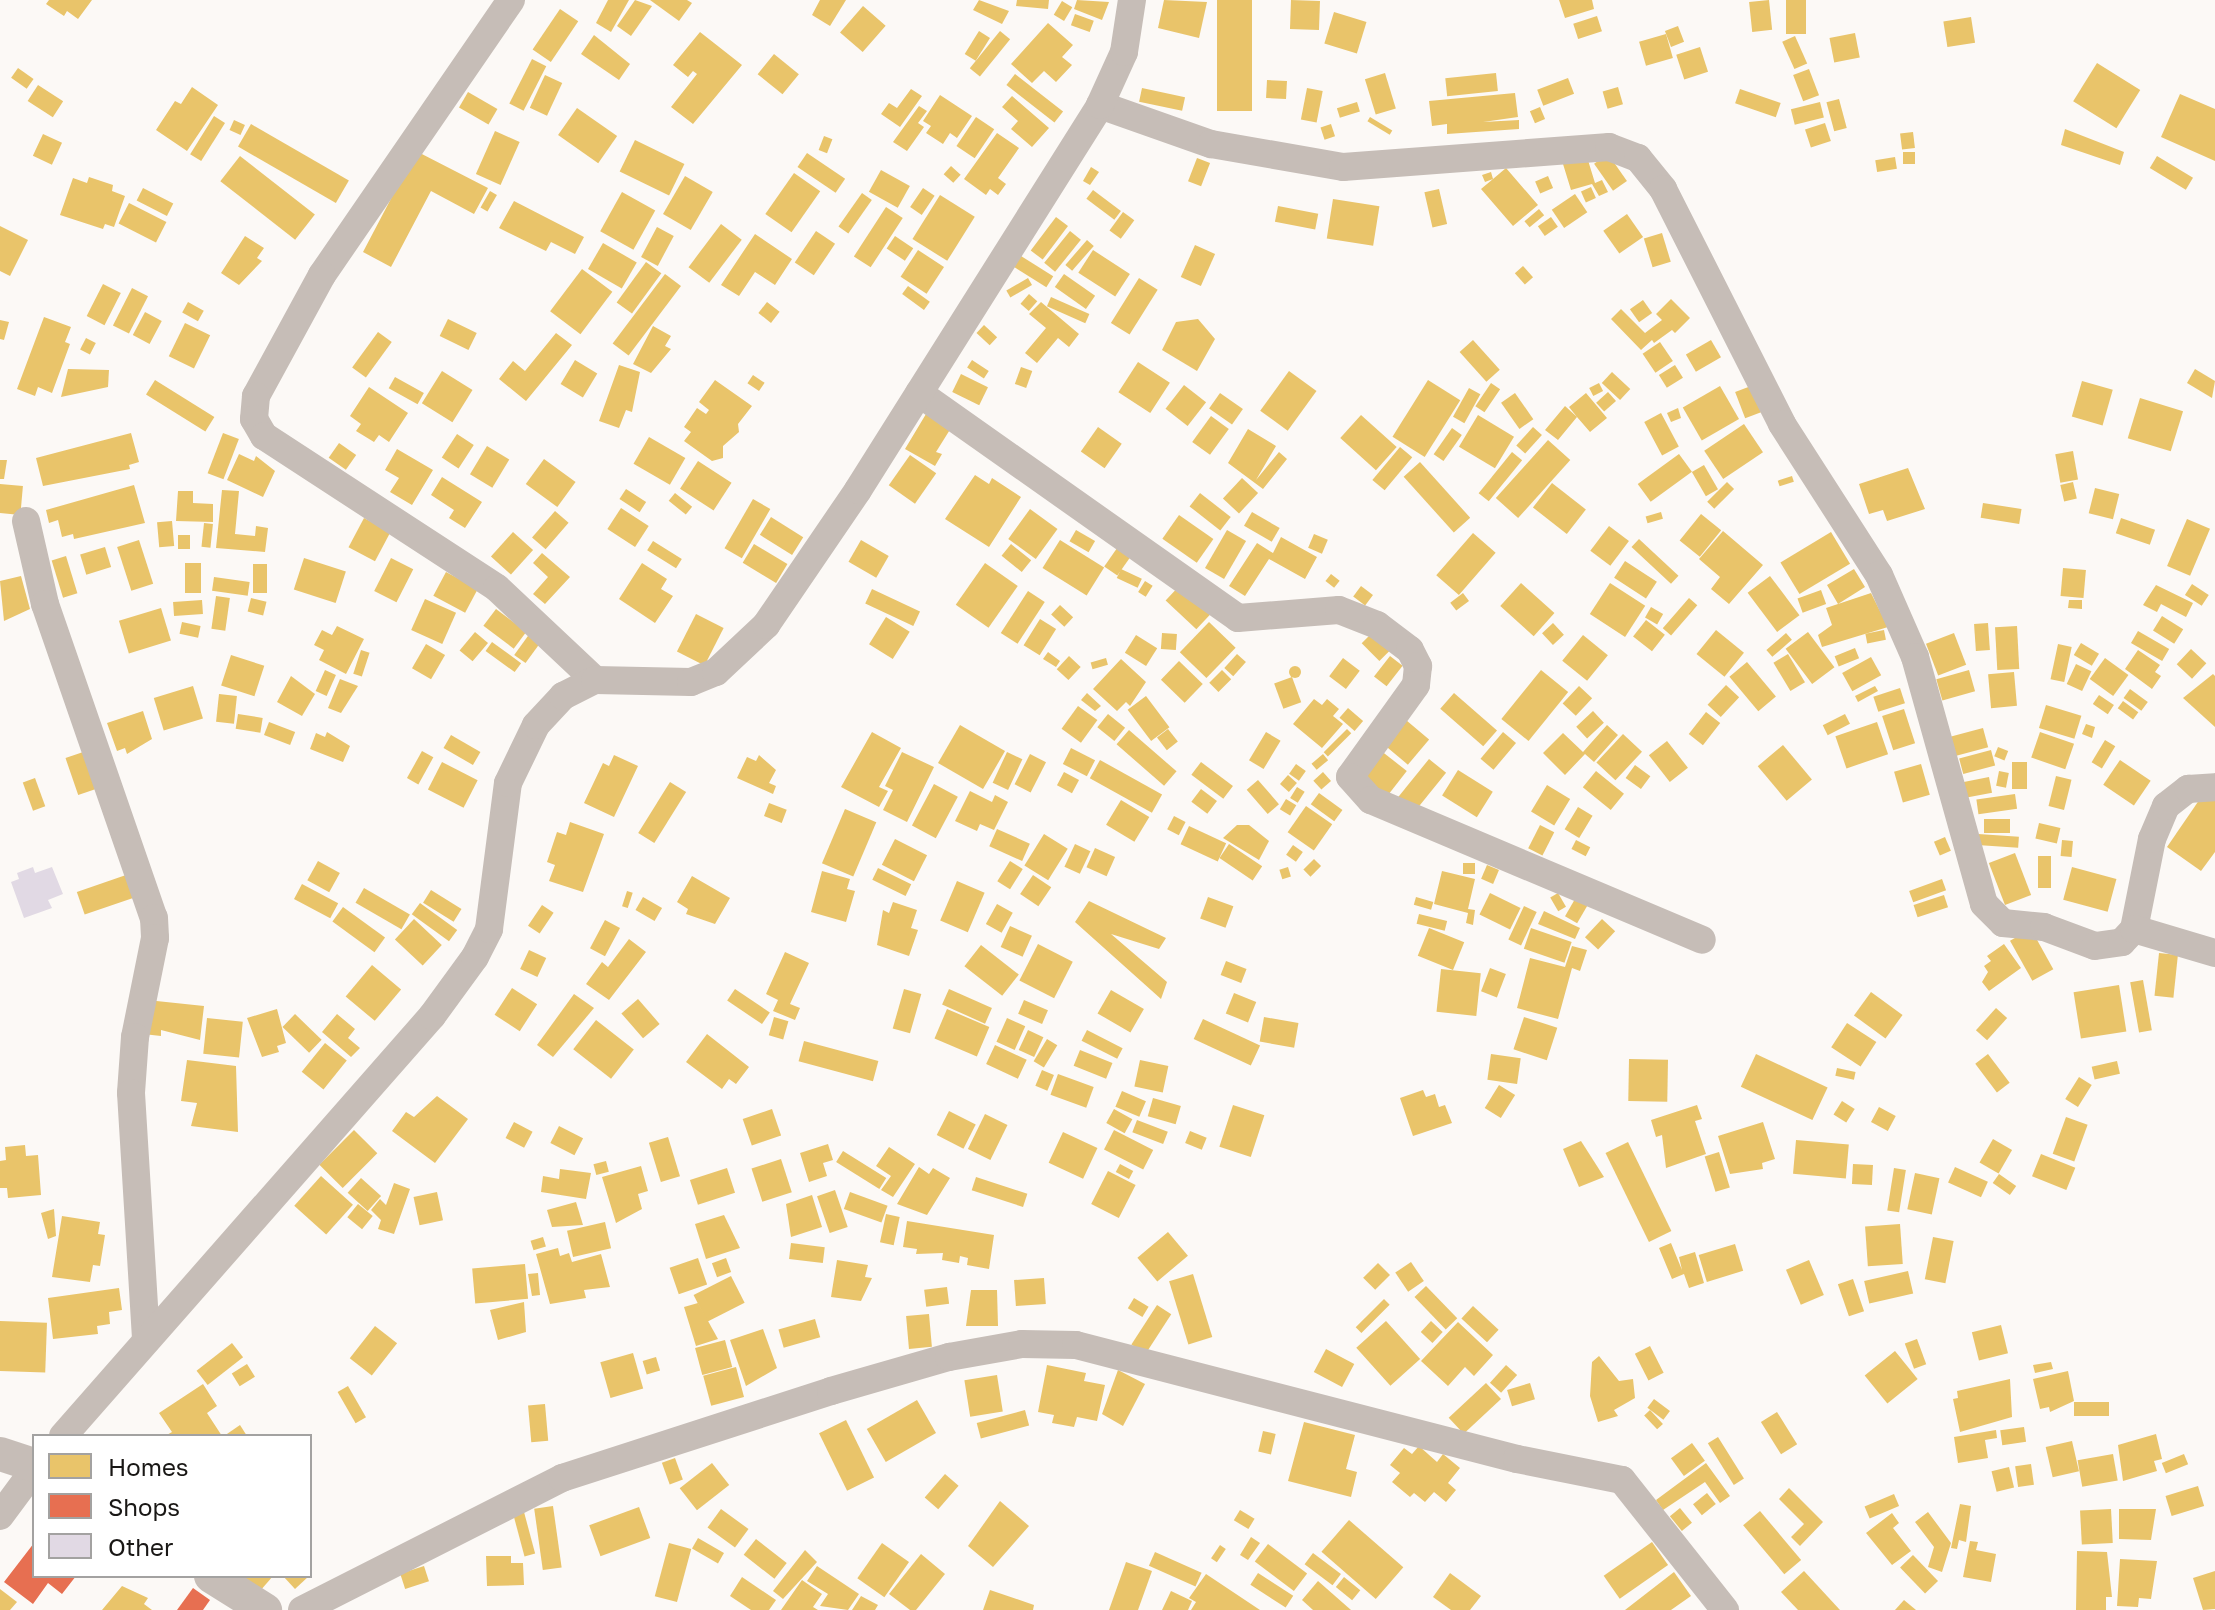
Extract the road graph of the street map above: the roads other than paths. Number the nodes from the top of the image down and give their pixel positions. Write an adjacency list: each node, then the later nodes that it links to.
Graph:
1 (511, 0): 6 (street)
2 (1132, 0): 3 (street)
3 (1100, 105): 4 (street); 8 (street)
4 (919, 393): 6 (street); 9 (street)
5 (26, 521): 11 (street)
6 (595, 680): 11 (street)
7 (2215, 787): 8 (street)
8 (2134, 929): 10 (street)
9 (1702, 940)
10 (2215, 953)
11 (146, 1341): 12 (street)
12 (65, 1434)
13 (0, 1454): 14 (street)
14 (32, 1466)
15 (32, 1470): 16 (street)
16 (0, 1516)
17 (214, 1578): 18 (street)
18 (265, 1610)
19 (302, 1610): 20 (street)
20 (1725, 1610)

